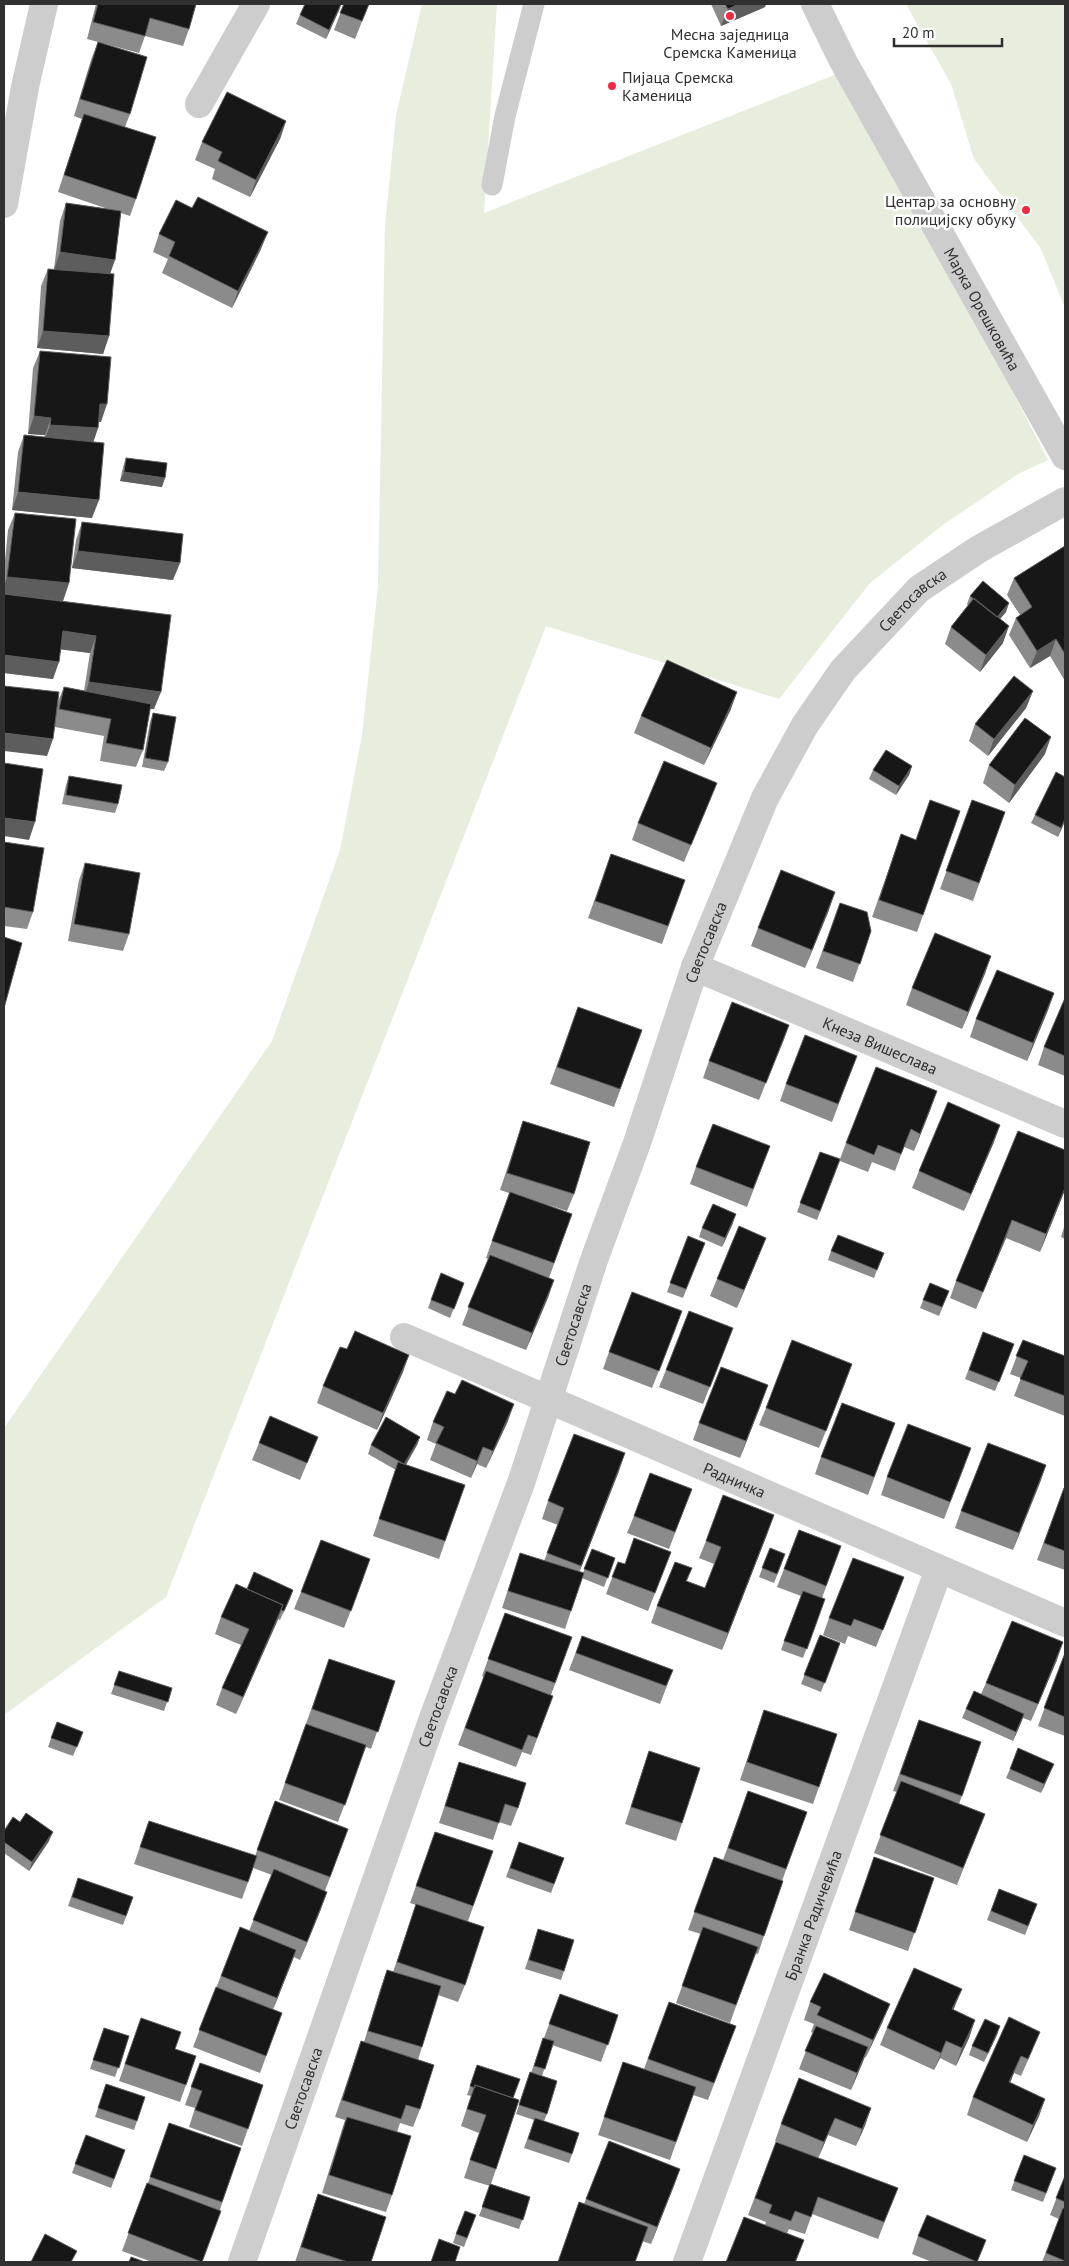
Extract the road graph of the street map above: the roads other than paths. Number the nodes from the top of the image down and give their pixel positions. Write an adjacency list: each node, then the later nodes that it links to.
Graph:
1 (44, 4): 7 (street)
2 (256, 4): 5 (street)
3 (534, 4): 6 (lane)
4 (815, 4): 8 (street, Марка Орешковића)
5 (199, 104)
6 (492, 185)
7 (4, 204)
8 (1065, 456)
9 (1065, 501): 10 (street, Светосавска)
10 (695, 966): 11 (street, Кнеза Вишеслава); 13 (street, Светосавска)
11 (1065, 1124)
12 (404, 1336): 13 (street, Радничка)
13 (549, 1399): 14 (street, Радничка); 16 (street, Светосавска)
14 (939, 1569): 15 (street, Радничка); 17 (street, Бранка Радичевића)
15 (1065, 1623)
16 (242, 2262)
17 (687, 2262)

